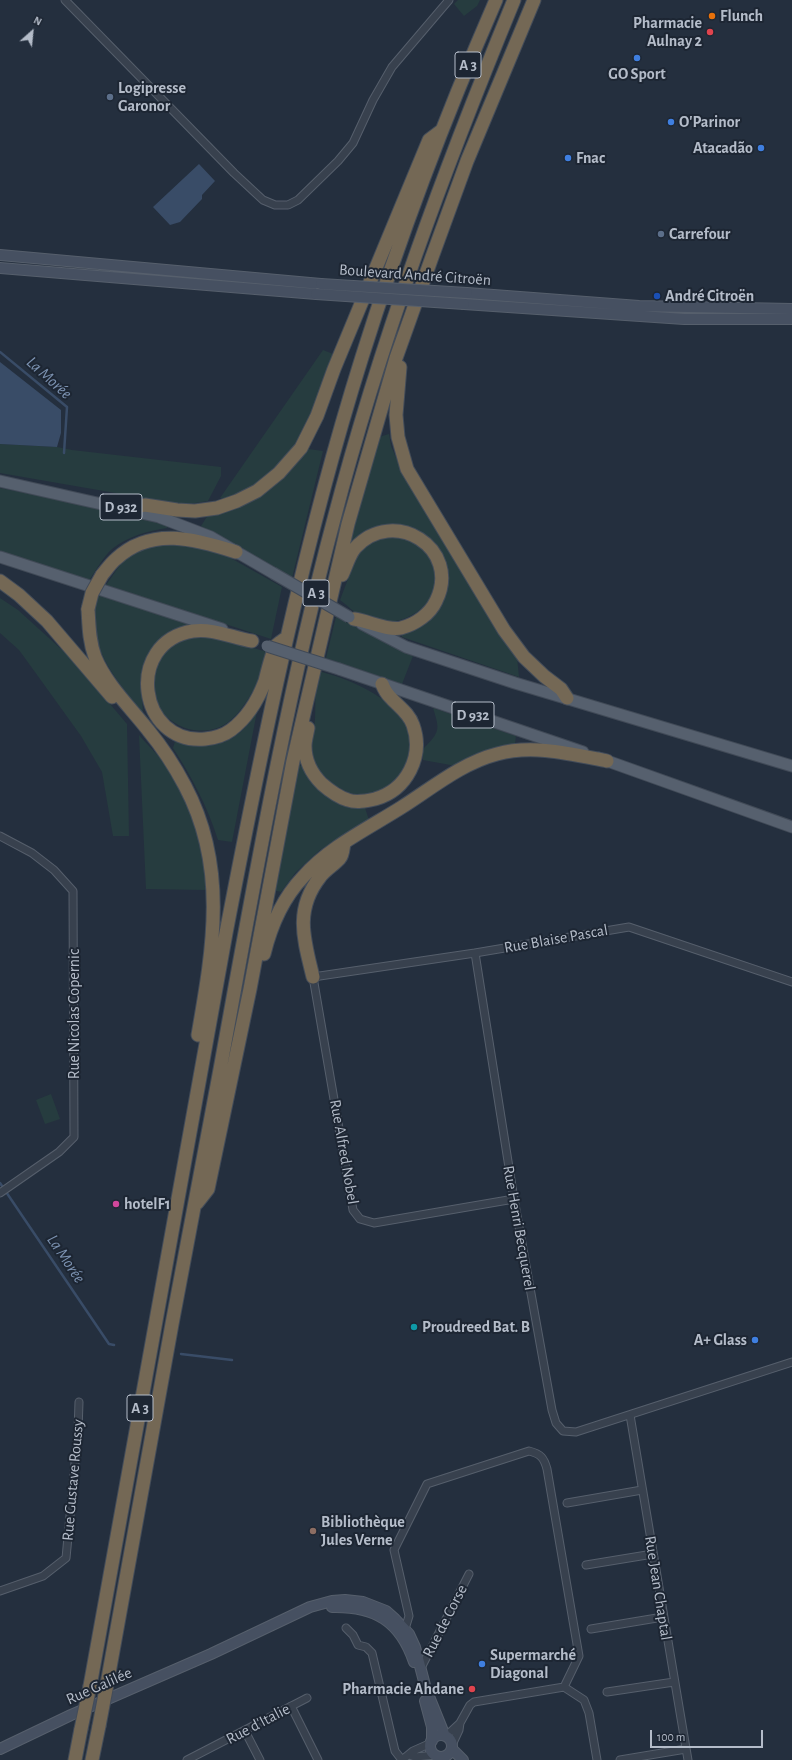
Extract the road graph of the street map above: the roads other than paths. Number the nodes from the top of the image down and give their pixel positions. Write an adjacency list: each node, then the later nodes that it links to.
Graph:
1 (65, 0): 2 (street)
2 (449, 0)
3 (496, 0): 6 (highway, A 3)
4 (514, 0): 37 (highway, A 3)
5 (534, 0): 11 (highway)
6 (442, 130): 13 (highway); 19 (highway, A 3)
7 (0, 255): 9 (main road, Boulevard André Citroën, bridge)
8 (0, 268): 10 (main road, Boulevard André Citroën, bridge)
9 (792, 309)
10 (792, 319)
11 (396, 358): 17 (highway); 22 (highway)
12 (0, 482): 13 (main road, D 932)
13 (128, 509): 14 (main road, D 932)
14 (236, 552): 18 (main road, D 932, bridge); 24 (highway, bridge)
15 (0, 557): 20 (main road, D 932)
16 (0, 580): 24 (highway)
17 (333, 585): 18 (highway); 23 (highway)
18 (352, 618): 22 (main road, D 932)
19 (287, 637): 20 (highway); 34 (highway, A 3)
20 (252, 641): 21 (main road, D 932, bridge)
21 (382, 684): 23 (highway); 25 (main road, D 932)
22 (567, 698): 26 (main road, D 932)
23 (304, 712): 33 (highway)
24 (149, 731): 34 (highway)
25 (608, 761): 27 (main road, D 932); 29 (highway)
26 (792, 766)
27 (792, 827)
28 (0, 836): 35 (street, Rue Nicolas Copernic)
29 (344, 843): 31 (highway); 33 (highway)
30 (475, 953): 31 (street, Rue Blaise Pascal); 32 (street, Rue Blaise Pascal); 36 (street, Rue Henri Becquerel)
31 (313, 977): 36 (street, Rue Alfred Nobel)
32 (792, 982)
33 (250, 989): 37 (highway)
34 (190, 1129): 66 (highway, A 3, bridge)
35 (0, 1193)
36 (514, 1199): 40 (street, Rue Henri Becquerel)
37 (195, 1206): 67 (highway, A 3, bridge)
38 (792, 1362): 40 (street, Rue Henri Becquerel)
39 (79, 1402): 46 (street, Rue Gustave Roussy)
40 (630, 1415): 41 (street, Rue Jean Chaptal)
41 (642, 1490): 42 (street); 43 (street, Rue Jean Chaptal)
42 (567, 1503)
43 (653, 1554): 44 (street); 47 (street, Rue Jean Chaptal)
44 (586, 1565)
45 (469, 1574): 51 (street, Rue de Corse)
46 (0, 1591)
47 (663, 1618): 49 (street); 52 (street, Rue Jean Chaptal)
48 (346, 1628): 71 (street)
49 (591, 1629)
50 (402, 1631): 51 (main road); 53 (street); 60 (main road); 62 (main road, Rue Galilée)
51 (421, 1668): 59 (main road)
52 (674, 1682): 54 (street); 63 (street, Rue Jean Chaptal)
53 (564, 1687): 57 (street); 73 (street)
54 (607, 1692)
55 (307, 1698): 56 (street, Rue d'Italie)
56 (291, 1706): 58 (street, Rue d'Italie); 70 (street)
57 (460, 1723): 59 (street); 61 (street)
58 (245, 1731): 68 (street, Rue d'Italie); 69 (street)
59 (445, 1736): 60 (main road); 61 (main road)
60 (431, 1742): 64 (street); 65 (main road)
61 (452, 1747): 65 (main road); 72 (main road)
62 (0, 1749)
63 (686, 1749): 74 (street); 75 (street, Rue Jean Chaptal)
64 (409, 1755): 65 (street); 71 (street)
65 (442, 1757)
66 (75, 1760)
67 (92, 1760)
68 (187, 1760)
69 (260, 1760)
70 (318, 1760)
71 (402, 1760)
72 (463, 1760)
73 (597, 1760)
74 (620, 1760)
75 (688, 1760)

